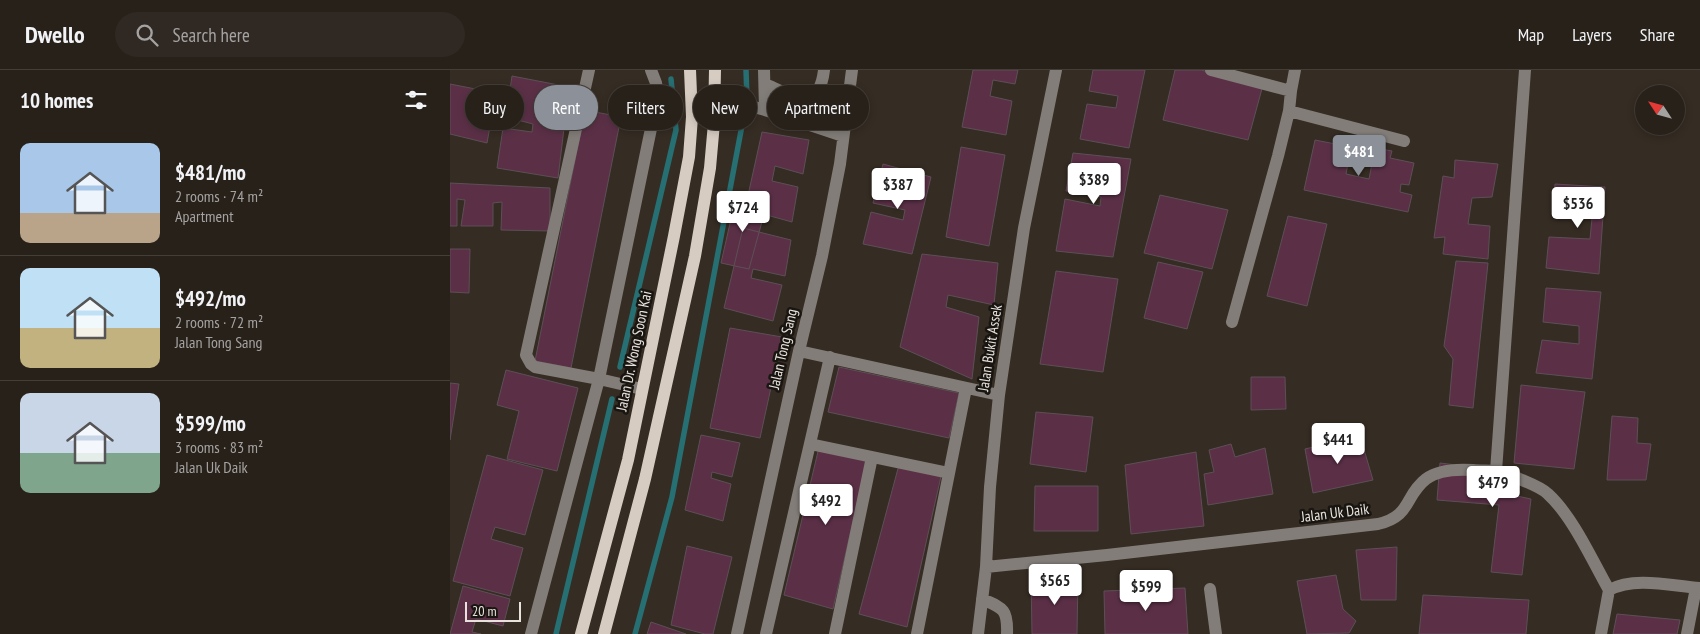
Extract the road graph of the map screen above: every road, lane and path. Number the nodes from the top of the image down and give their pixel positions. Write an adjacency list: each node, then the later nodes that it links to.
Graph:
1 (589, 70): 24 (street)
2 (651, 70): 24 (street)
3 (690, 70): 26 (main road, Jalan Dr. Wong Soon Kai)
4 (715, 70): 13 (main road)
5 (764, 70): 12 (street)
6 (824, 70): 12 (street)
7 (852, 70): 19 (street, Jalan Tong Sang)
8 (1056, 70): 27 (street, Jalan Bukit Assek)
9 (1211, 70): 14 (street)
10 (1295, 70): 14 (street)
11 (1526, 70): 30 (street)
12 (765, 84): 16 (street)
13 (717, 85)
14 (1291, 91): 17 (street)
15 (757, 109): 16 (street)
16 (761, 110): 19 (street)
17 (1289, 111): 20 (street); 21 (street)
18 (713, 130): 40 (main road)
19 (843, 136): 22 (street, Jalan Tong Sang)
20 (1404, 141)
21 (1232, 322)
22 (799, 351): 23 (street); 37 (street, Jalan Tong Sang)
23 (830, 357): 25 (street); 28 (street)
24 (599, 379): 26 (street); 38 (street)
25 (966, 388): 27 (street); 31 (street)
26 (642, 390): 39 (main road, Jalan Dr. Wong Soon Kai)
27 (999, 396): 32 (street, Jalan Bukit Assek)
28 (810, 444): 29 (street); 41 (street)
29 (872, 457): 31 (street); 42 (street)
30 (1496, 471): 32 (street, Jalan Uk Daik); 35 (street, Jalan Uk Daik)
31 (950, 473): 43 (street)
32 (986, 567): 36 (street, Jalan Bukit Assek)
33 (1698, 588): 35 (street); 48 (street)
34 (1210, 589): 46 (street)
35 (1610, 590): 47 (street)
36 (982, 599): 44 (street, Jalan Bukit Assek); 45 (street)
37 (741, 633)
38 (531, 634)
39 (582, 634)
40 (604, 634)
41 (766, 634)
42 (835, 634)
43 (917, 634)
44 (978, 634)
45 (1007, 634)
46 (1216, 634)
47 (1601, 634)
48 (1687, 634)

